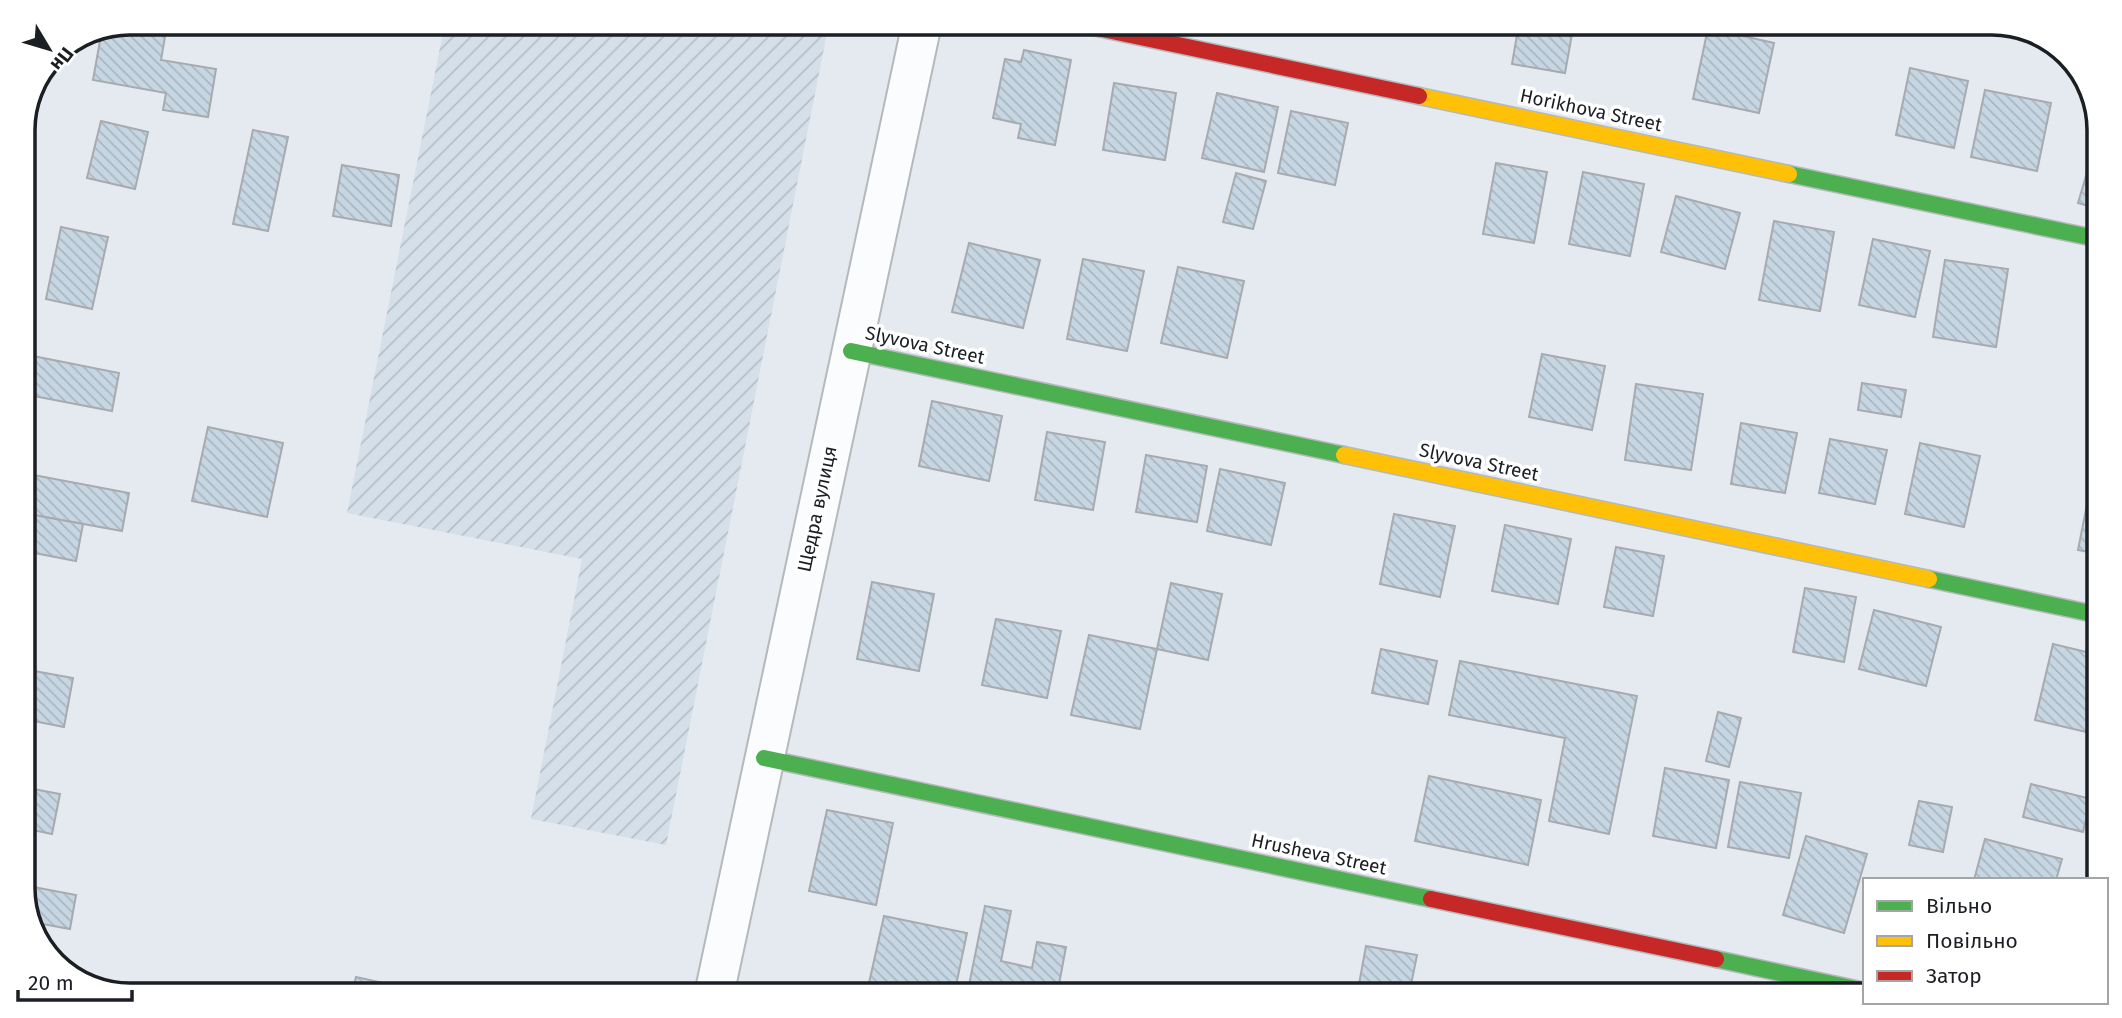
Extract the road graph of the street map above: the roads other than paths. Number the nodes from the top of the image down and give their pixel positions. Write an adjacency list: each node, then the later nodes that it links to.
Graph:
1 (919, 35): 4 (street, Щедра вулиця)
2 (1131, 35): 3 (street, Horikhova Street)
3 (2087, 236)
4 (851, 351): 5 (street, Slyvova Street); 6 (street, Щедра вулиця)
5 (2087, 612)
6 (764, 758): 7 (street, Щедра вулиця); 8 (street, Hrusheva Street)
7 (717, 983)
8 (1827, 983)

